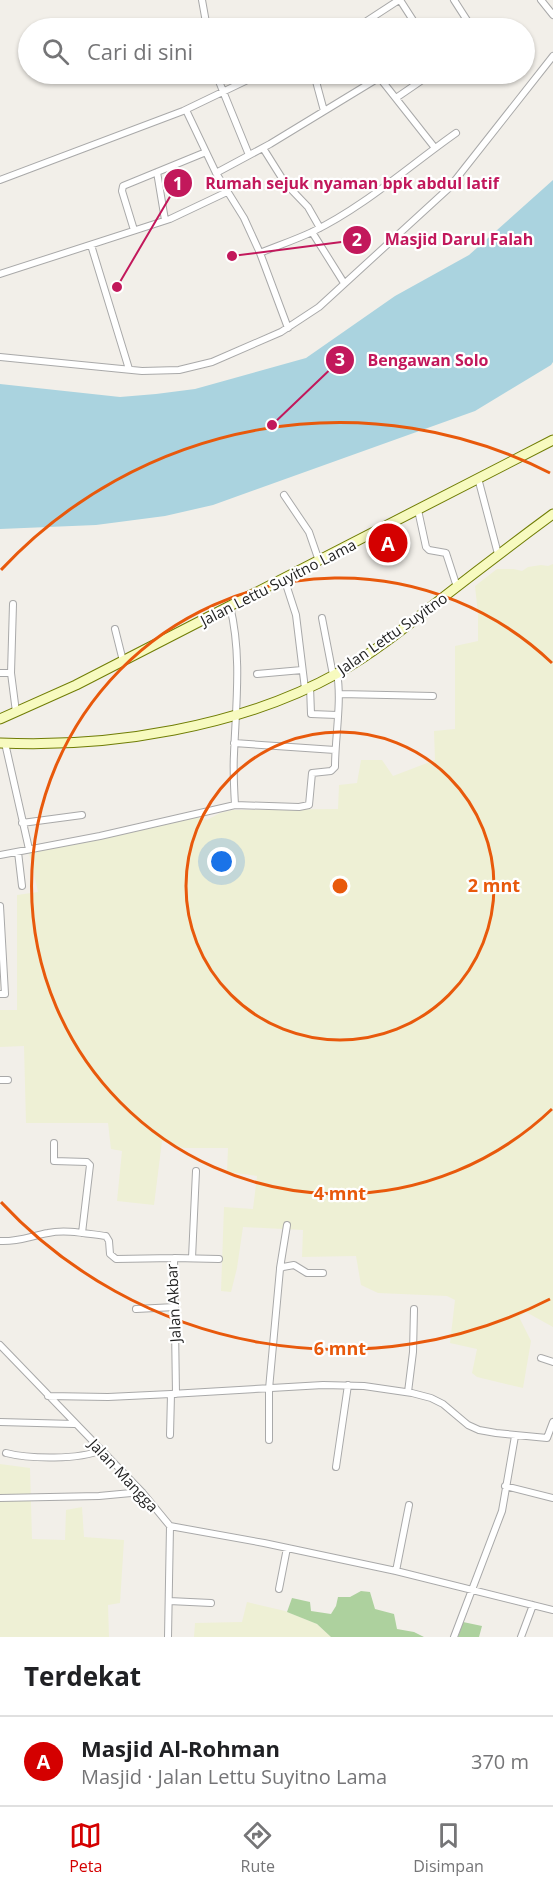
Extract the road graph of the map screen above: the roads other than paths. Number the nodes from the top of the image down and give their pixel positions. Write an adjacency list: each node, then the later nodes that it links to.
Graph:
1 (202, 0): 6 (street)
2 (400, 0): 7 (street); 8 (street)
3 (454, 0): 9 (street)
4 (541, 0): 5 (street)
5 (553, 15)
6 (205, 18)
7 (372, 18)
8 (412, 18)
9 (466, 18)
10 (553, 56): 11 (street)
11 (535, 79)
12 (219, 84): 19 (street)
13 (239, 84): 19 (street)
14 (317, 84): 22 (street)
15 (368, 84): 22 (street)
16 (387, 84): 20 (street)
17 (416, 84): 20 (street)
18 (531, 84): 39 (street)
19 (222, 92): 21 (street); 27 (street)
20 (396, 98): 25 (street)
21 (186, 110): 26 (street); 30 (street)
22 (324, 111): 24 (street)
23 (456, 133): 25 (street)
24 (263, 148): 27 (street); 33 (street)
25 (435, 148): 33 (street)
26 (206, 152): 28 (street); 29 (street)
27 (249, 155): 29 (street)
28 (157, 172): 32 (street); 34 (street)
29 (216, 173): 31 (street)
30 (0, 180)
31 (227, 192): 32 (street); 37 (street)
32 (165, 220): 34 (street)
33 (320, 228): 35 (street)
34 (134, 230): 36 (street)
35 (312, 232): 37 (street); 39 (street)
36 (91, 244): 38 (street); 42 (street)
37 (260, 253): 40 (street)
38 (0, 274)
39 (344, 284): 40 (street)
40 (288, 328): 42 (street)
41 (0, 357): 42 (street)
42 (129, 369)
43 (553, 440): 44 (main road, Jalan Lettu Suyitno Lama)
44 (478, 478): 46 (main road, Jalan Lettu Suyitno Lama); 48 (street)
45 (284, 495): 49 (street)
46 (418, 510): 49 (main road, Jalan Lettu Suyitno Lama); 51 (street)
47 (553, 514): 48 (main road, Jalan Lettu Suyitno)
48 (498, 555): 51 (main road, Jalan Lettu Suyitno)
49 (319, 561): 50 (main road, Jalan Lettu Suyitno Lama)
50 (284, 578): 53 (main road, Jalan Lettu Suyitno Lama); 57 (street)
51 (457, 587): 61 (main road, Jalan Lettu Suyitno)
52 (13, 604): 59 (street)
53 (230, 606): 56 (main road, Jalan Lettu Suyitno Lama); 66 (street)
54 (322, 618): 61 (street)
55 (115, 629): 56 (street)
56 (123, 660): 65 (main road, Jalan Lettu Suyitno Lama)
57 (302, 670): 60 (street); 62 (street)
58 (0, 673): 59 (street)
59 (11, 673): 65 (street)
60 (257, 674)
61 (335, 674): 62 (main road, Jalan Lettu Suyitno); 63 (street)
62 (307, 687): 66 (main road, Jalan Lettu Suyitno); 67 (street)
63 (340, 694): 64 (street); 67 (street)
64 (433, 696)
65 (16, 712): 68 (main road, Jalan Lettu Suyitno Lama)
66 (237, 714): 69 (main road, Jalan Lettu Suyitno); 70 (street)
67 (337, 715): 71 (street)
68 (0, 719)
69 (3, 743): 74 (street)
70 (234, 743): 71 (street); 72 (street)
71 (335, 750): 72 (street)
72 (235, 805): 75 (street)
73 (82, 815): 74 (street)
74 (22, 823): 75 (street)
75 (29, 849): 76 (street)
76 (18, 852): 77 (street); 78 (street)
77 (0, 855)
78 (22, 886)
79 (0, 906): 80 (street)
80 (0, 994)
81 (54, 1143): 84 (street)
82 (196, 1172): 87 (street)
83 (287, 1225): 89 (street)
84 (82, 1233): 85 (street, Jalan Akbar); 86 (street, Jalan Akbar)
85 (0, 1241)
86 (174, 1258): 87 (street); 91 (street, Jalan Akbar)
87 (192, 1258): 88 (street)
88 (219, 1258)
89 (280, 1269): 90 (street); 98 (street)
90 (323, 1273)
91 (175, 1307): 92 (street); 100 (street, Jalan Akbar)
92 (136, 1309)
93 (414, 1309): 99 (street)
94 (0, 1345): 101 (street, Jalan Mangga)
95 (541, 1358): 96 (street)
96 (553, 1362)
97 (348, 1385): 98 (street); 99 (street); 111 (street)
98 (268, 1389): 100 (street); 108 (street)
99 (408, 1392): 106 (street)
100 (173, 1394): 101 (street); 105 (street, Jalan Akbar)
101 (48, 1396): 104 (street, Jalan Mangga)
102 (0, 1422): 104 (street)
103 (553, 1422): 107 (street)
104 (75, 1424): 109 (street, Jalan Mangga)
105 (170, 1436)
106 (514, 1436): 107 (street); 112 (street)
107 (550, 1439)
108 (269, 1440)
109 (101, 1450): 110 (street); 113 (street, Jalan Mangga)
110 (6, 1453)
111 (336, 1467)
112 (505, 1486): 115 (street); 121 (street)
113 (142, 1492): 114 (street); 117 (street, Jalan Mangga)
114 (0, 1498)
115 (553, 1498)
116 (409, 1505): 119 (street)
117 (170, 1526): 118 (street); 122 (street, Jalan Mangga)
118 (286, 1548): 119 (street); 120 (street)
119 (396, 1571): 121 (street)
120 (279, 1589)
121 (471, 1589): 124 (street); 127 (street)
122 (169, 1601): 123 (street); 126 (street, Jalan Mangga)
123 (212, 1603)
124 (533, 1605): 125 (street); 128 (street)
125 (553, 1611)
126 (168, 1637)
127 (454, 1637)
128 (521, 1637)

